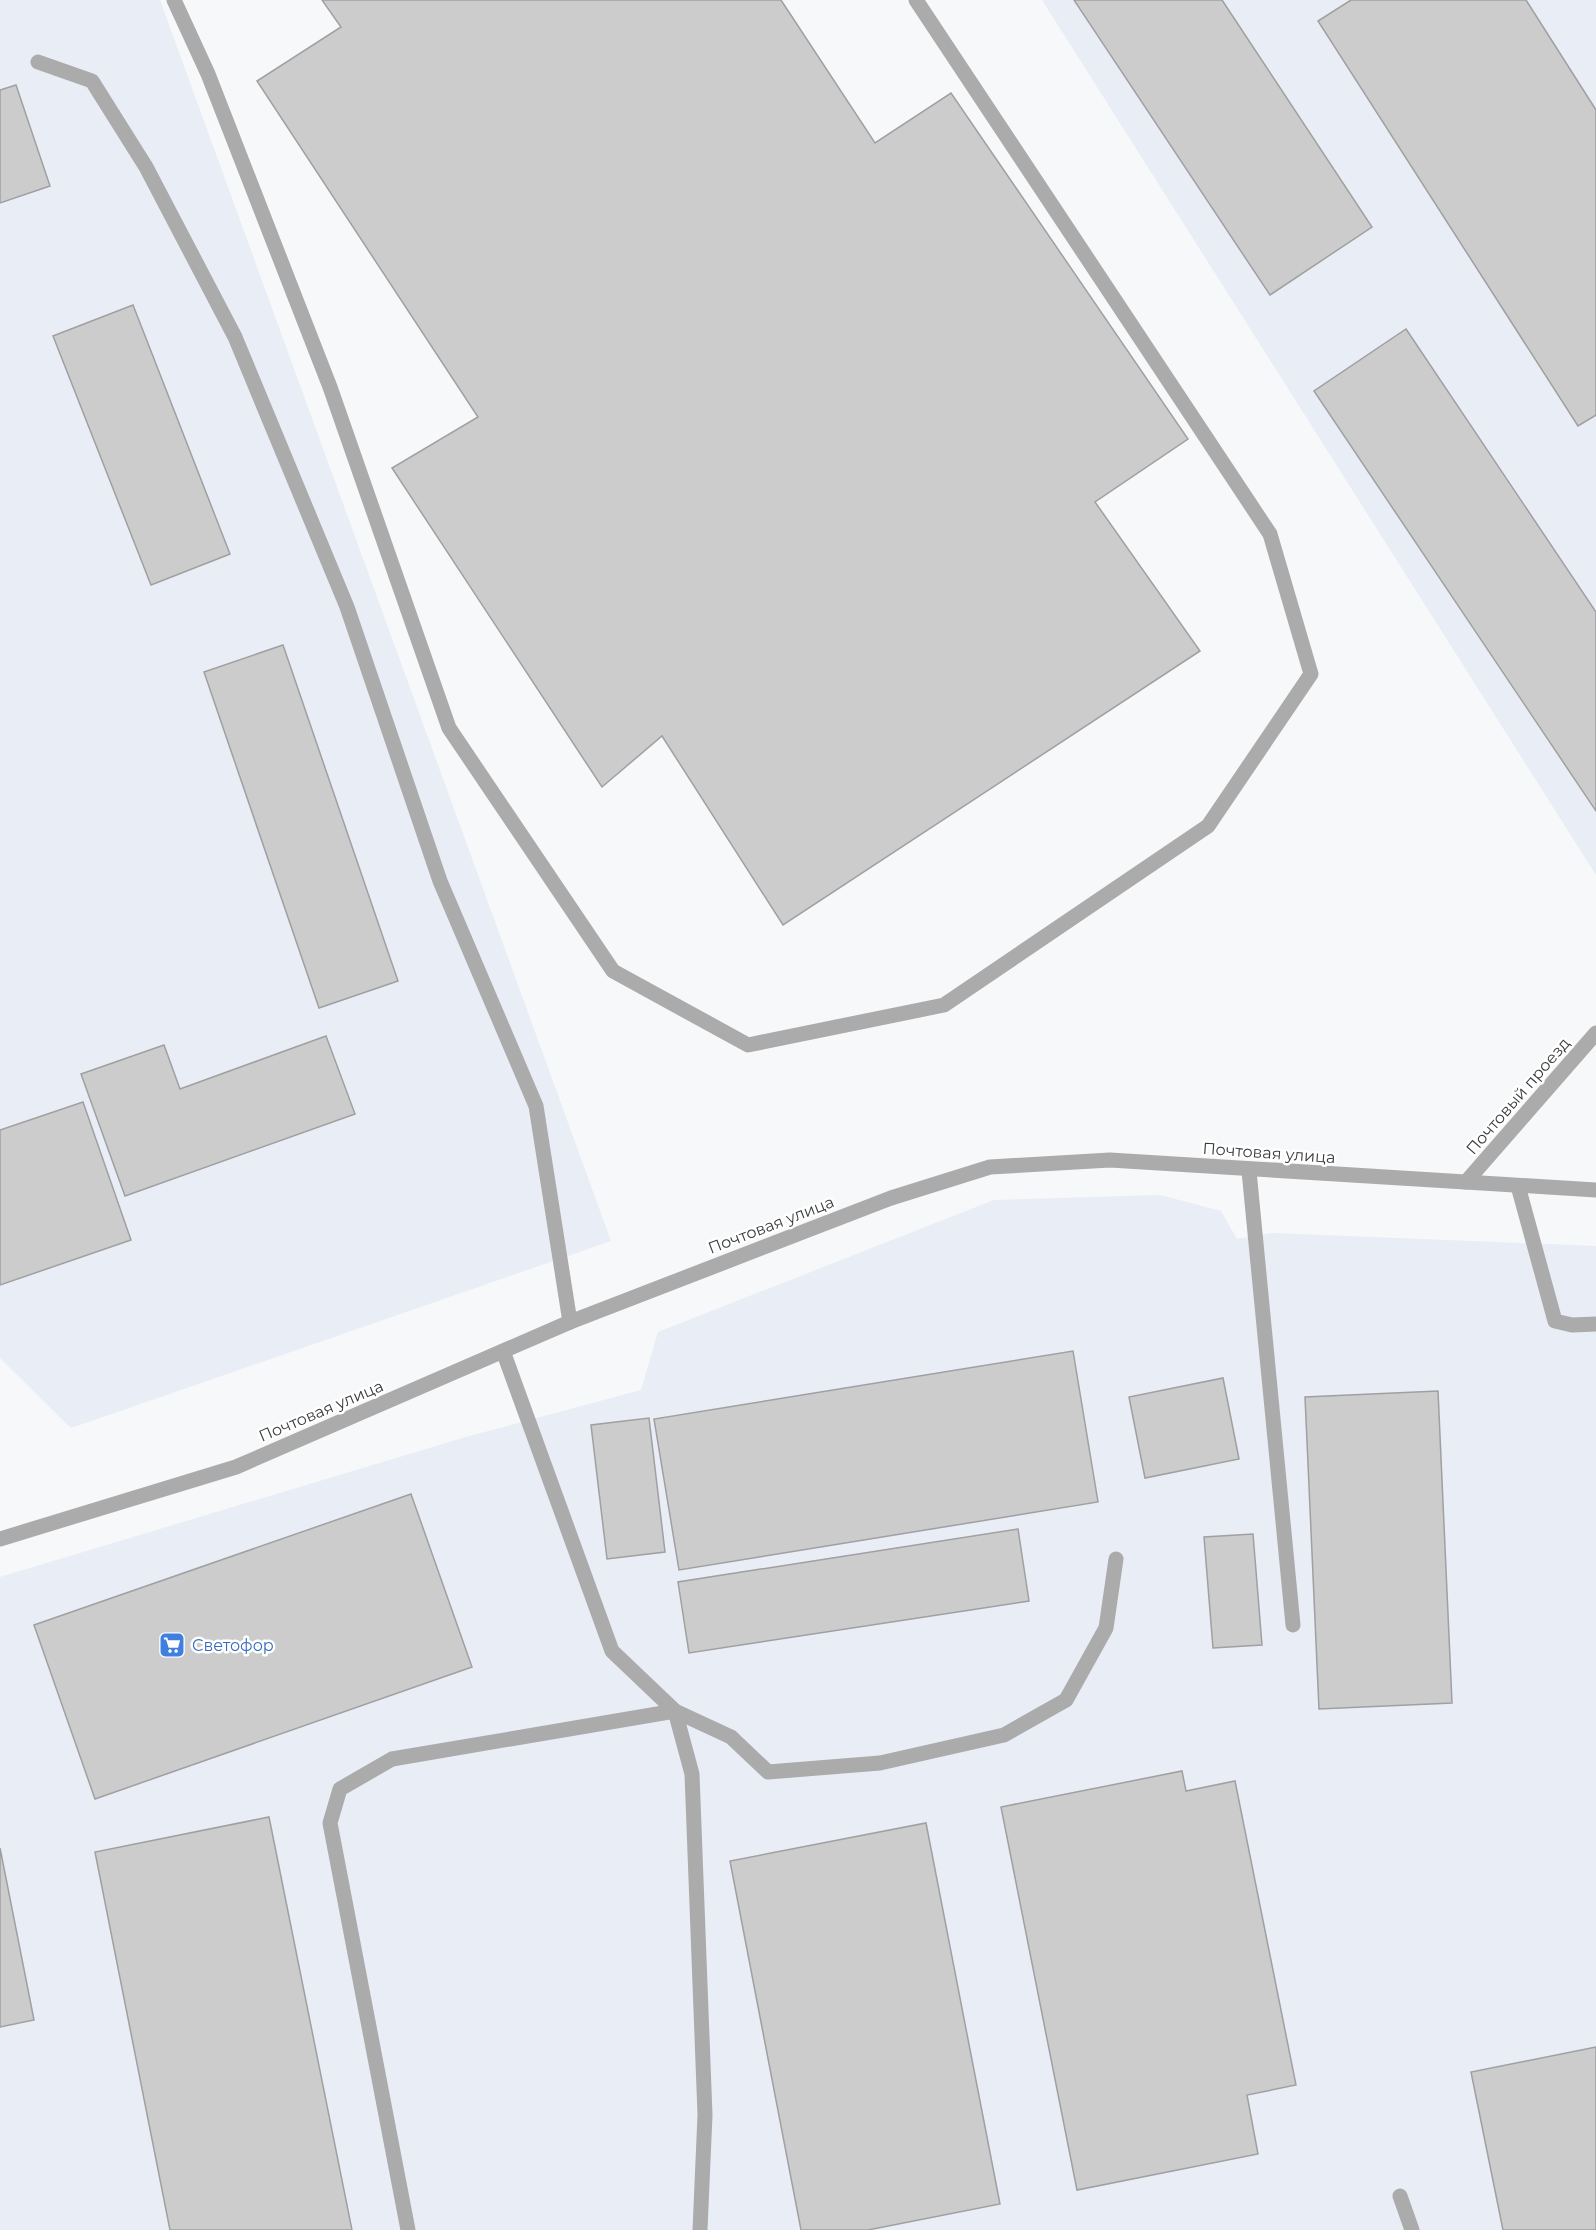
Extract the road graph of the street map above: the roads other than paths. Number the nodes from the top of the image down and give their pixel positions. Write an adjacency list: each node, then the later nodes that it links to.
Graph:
1 (174, 0): 2 (street)
2 (916, 0)
3 (38, 62): 9 (street)
4 (1596, 1033): 6 (street, Почтовый проезд)
5 (1249, 1171): 6 (street, Почтовая улица); 9 (street, Почтовая улица); 14 (street)
6 (1466, 1182): 7 (street, Почтовая улица)
7 (1518, 1186): 8 (street, Почтовая улица); 10 (street)
8 (1596, 1190)
9 (570, 1322): 11 (street, Почтовая улица)
10 (1596, 1324)
11 (503, 1351): 12 (street, Почтовая улица); 15 (street)
12 (0, 1539)
13 (1116, 1559): 15 (street)
14 (1293, 1625)
15 (675, 1711): 17 (street); 18 (street)
16 (1400, 2196): 19 (street)
17 (408, 2230)
18 (700, 2230)
19 (1412, 2230)

